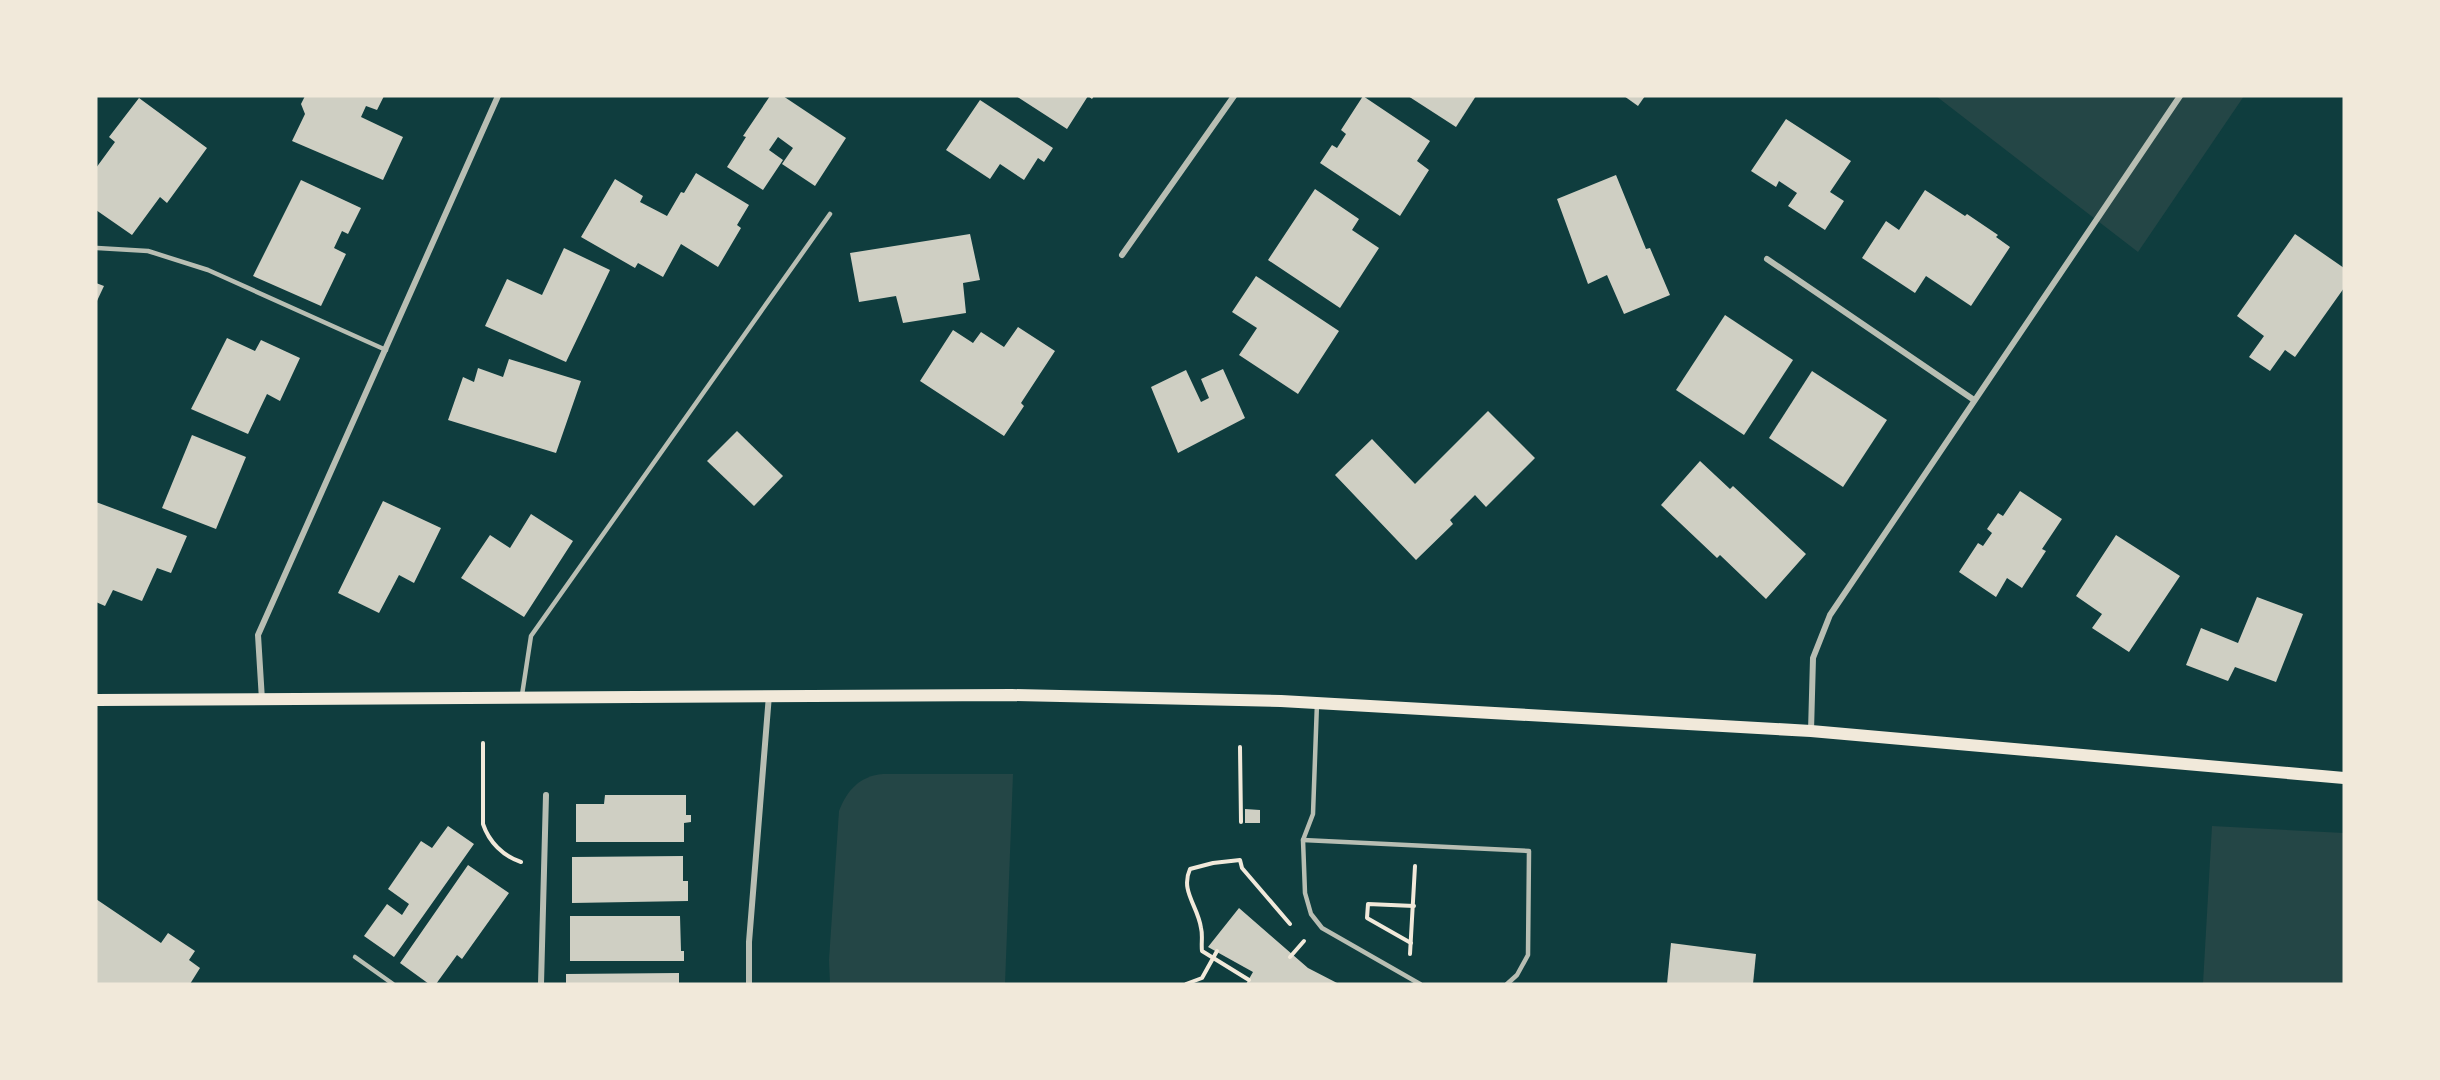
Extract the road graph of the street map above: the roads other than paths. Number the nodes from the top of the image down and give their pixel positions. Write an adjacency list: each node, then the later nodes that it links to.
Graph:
1 (498, 96): 8 (street)
2 (1234, 96): 6 (street)
3 (2180, 96): 9 (street)
4 (830, 214): 11 (lane)
5 (97, 248): 8 (lane)
6 (1122, 255)
7 (1767, 259): 9 (street)
8 (386, 350): 13 (street)
9 (1974, 400): 15 (street)
10 (769, 695): 11 (main road); 14 (main road); 22 (street)
11 (522, 698): 13 (main road)
12 (96, 700): 13 (main road)
13 (262, 700)
14 (1317, 703): 15 (main road); 18 (lane)
15 (1811, 731): 16 (main road)
16 (2344, 778)
17 (546, 795): 21 (street)
18 (1303, 840): 23 (lane); 24 (lane)
19 (355, 957): 20 (lane)
20 (393, 984)
21 (541, 984)
22 (749, 984)
23 (1420, 984)
24 (1507, 984)

